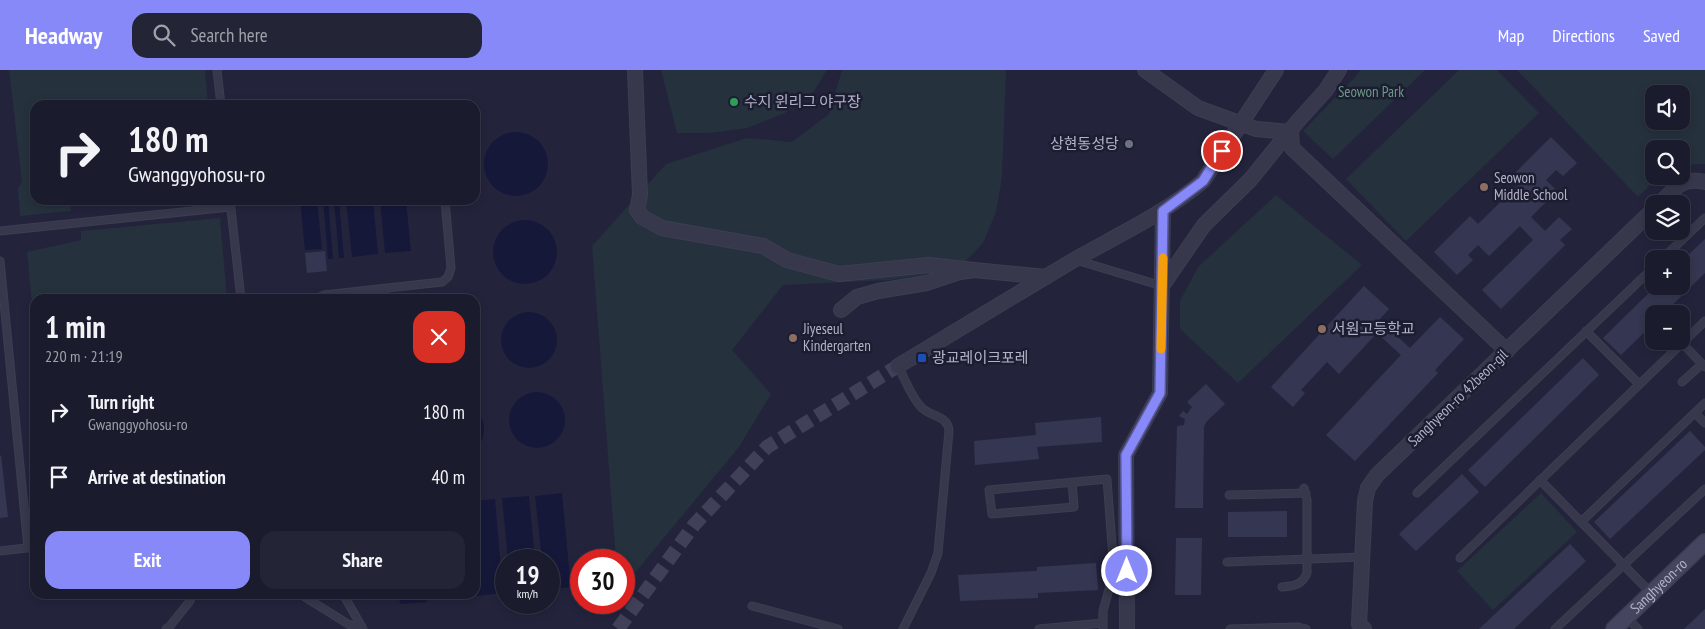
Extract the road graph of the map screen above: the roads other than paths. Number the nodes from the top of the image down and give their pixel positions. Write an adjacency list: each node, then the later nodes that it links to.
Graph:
1 (217, 70): 6 (lane)
2 (635, 70): 21 (street)
3 (1145, 70): 7 (street)
4 (1276, 70): 7 (street)
5 (1339, 70): 8 (street)
6 (220, 100)
7 (1239, 124): 8 (street); 14 (street)
8 (1291, 132): 24 (street); 35 (street)
9 (1705, 182): 10 (street)
10 (1669, 195)
11 (214, 205): 17 (lane)
12 (230, 205): 26 (lane)
13 (445, 205): 25 (lane)
14 (1163, 211): 19 (street); 24 (street)
15 (1645, 218): 35 (street, Sanghyeon-ro 42beon-gil)
16 (1705, 218): 18 (lane)
17 (0, 231)
18 (1671, 250)
19 (1076, 259): 23 (street); 24 (lane)
20 (0, 261): 49 (lane)
21 (974, 270): 23 (street); 29 (street)
22 (1645, 275): 31 (lane)
23 (1046, 277): 37 (street)
24 (1162, 286): 72 (street)
25 (384, 289): 27 (lane); 28 (lane)
26 (240, 294)
27 (334, 294)
28 (384, 294)
29 (841, 310)
30 (1705, 321): 32 (lane)
31 (1586, 331): 39 (lane); 46 (lane)
32 (1690, 335)
33 (1674, 350): 39 (lane)
34 (1689, 350): 36 (lane)
35 (1507, 351): 53 (street, Sanghyeon-ro 42beon-gil)
36 (1703, 365): 38 (lane)
37 (898, 366): 70 (lane)
38 (1682, 382)
39 (1638, 384): 43 (lane)
40 (1705, 403): 41 (lane)
41 (1695, 413): 42 (lane); 48 (lane)
42 (1705, 423)
43 (1540, 480): 48 (lane); 54 (lane)
44 (1072, 482): 44 (lane); 65 (lane)
45 (1705, 489): 57 (lane)
46 (1417, 493)
47 (1229, 495): 55 (lane)
48 (1581, 522): 57 (lane)
49 (30, 530)
50 (1705, 542): 59 (street, Sanghyeon-ro)
51 (30, 548): 52 (lane)
52 (0, 551)
53 (1362, 557): 55 (lane); 75 (street, Sanghyeon-ro 42beon-gil)
54 (1460, 558)
55 (1307, 559): 56 (lane); 58 (lane)
56 (1227, 562)
57 (1624, 565): 59 (lane); 76 (lane)
58 (1282, 587)
59 (1651, 593): 64 (street, Sanghyeon-ro)
60 (191, 599): 67 (lane)
61 (308, 599): 68 (lane)
62 (346, 599): 68 (lane)
63 (752, 606): 69 (lane)
64 (1626, 617): 77 (street, Sanghyeon-ro); 78 (lane)
65 (1103, 626): 66 (lane)
66 (1081, 627): 71 (lane)
67 (166, 629)
68 (361, 629)
69 (838, 629)
70 (903, 629)
71 (1039, 629)
72 (1127, 629)
73 (1230, 629): 74 (lane)
74 (1306, 629)
75 (1364, 629)
76 (1555, 629)
77 (1614, 629)
78 (1638, 629)

